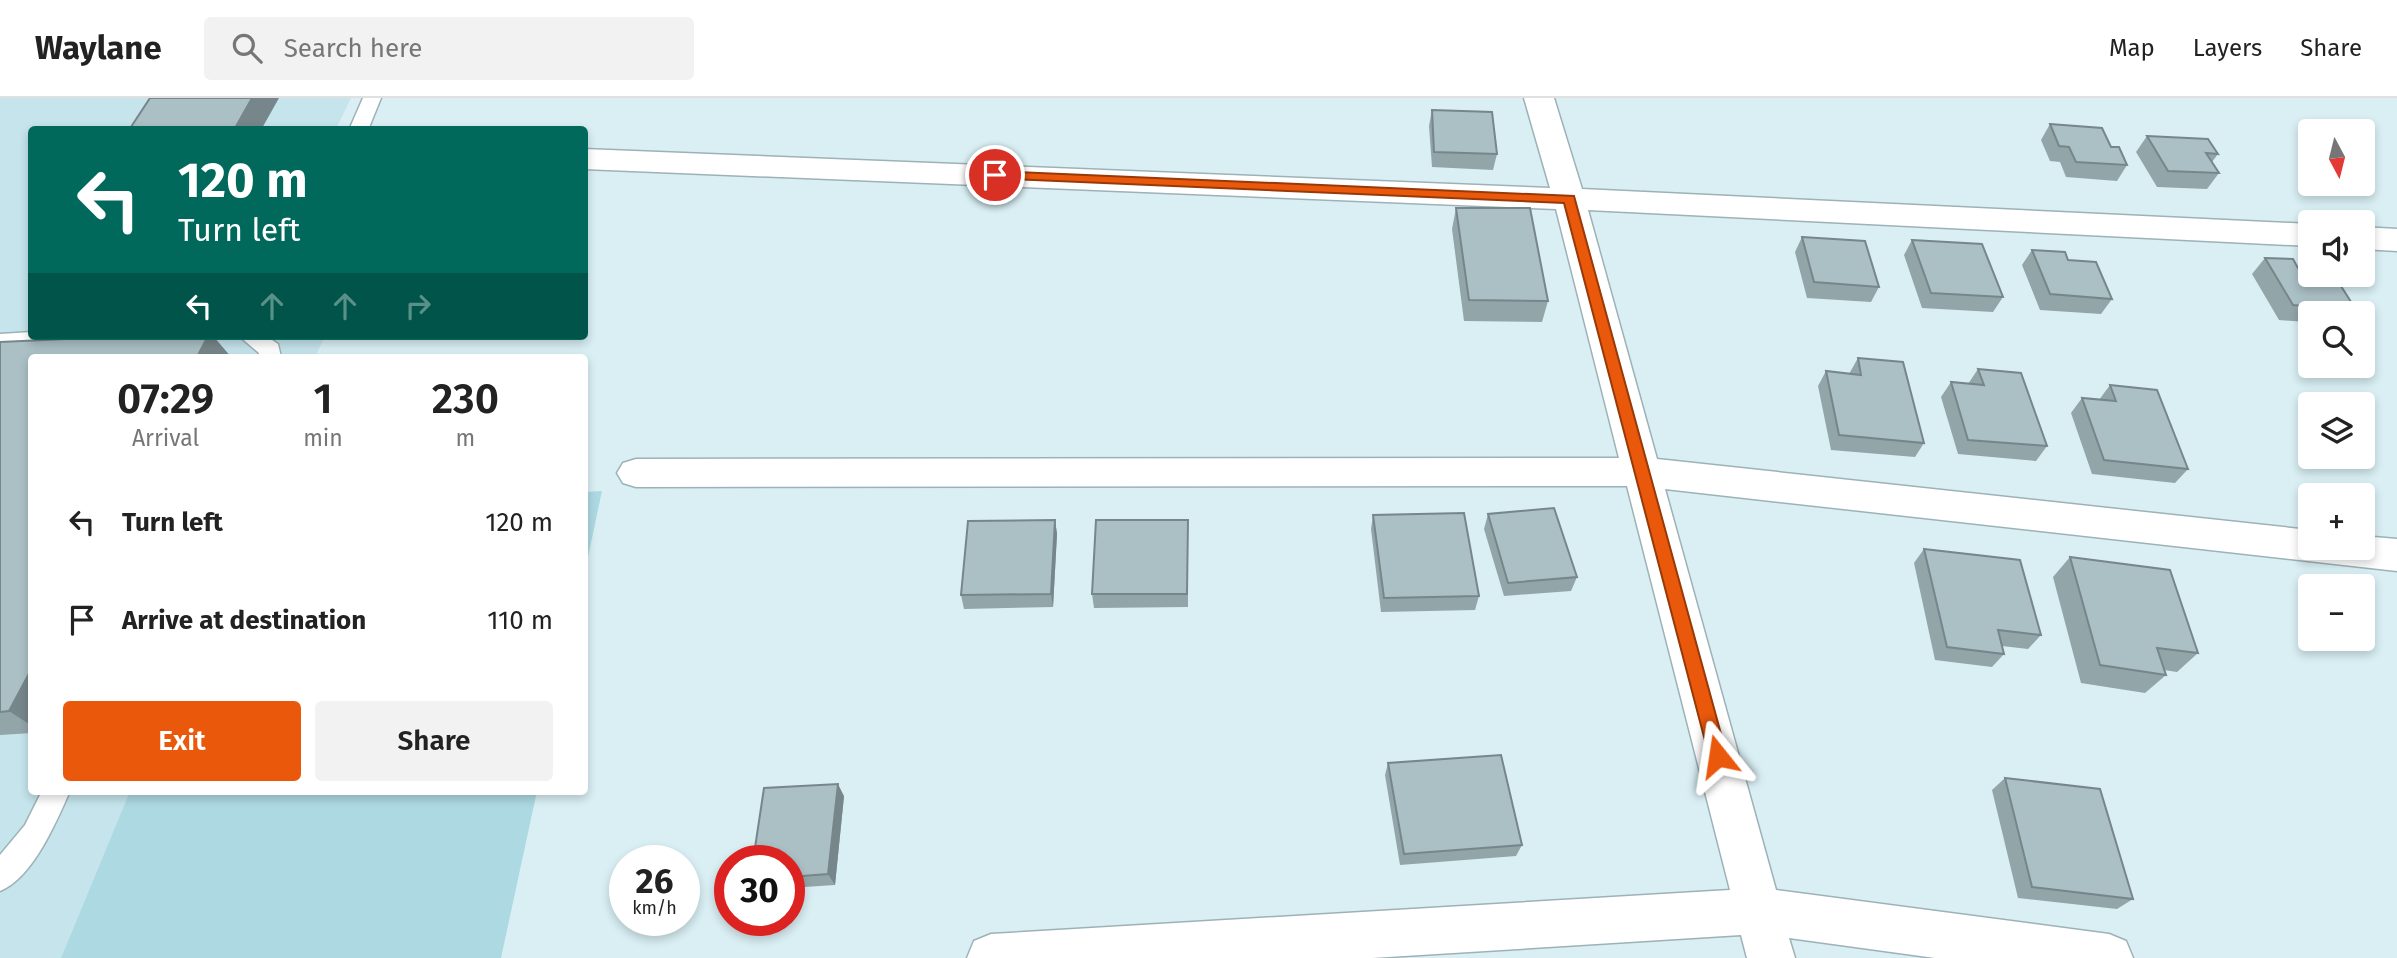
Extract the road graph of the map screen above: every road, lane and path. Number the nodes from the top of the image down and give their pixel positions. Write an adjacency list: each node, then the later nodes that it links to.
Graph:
1 (372, 98): 3 (lane)
2 (1539, 98): 5 (street)
3 (360, 126)
4 (588, 159): 5 (street)
5 (1569, 199): 6 (street); 13 (street)
6 (2298, 234)
7 (2375, 239): 8 (street)
8 (2397, 240)
9 (35, 340): 11 (lane)
10 (256, 340): 12 (lane)
11 (0, 342)
12 (270, 354)
13 (1642, 472): 14 (street); 15 (street); 20 (street)
14 (636, 473)
15 (2298, 545)
16 (2375, 553): 17 (street)
17 (2397, 555)
18 (54, 795): 19 (lane)
19 (0, 877)
20 (1759, 911): 21 (street); 22 (street); 23 (street)
21 (991, 958)
22 (1771, 958)
23 (2109, 958)

